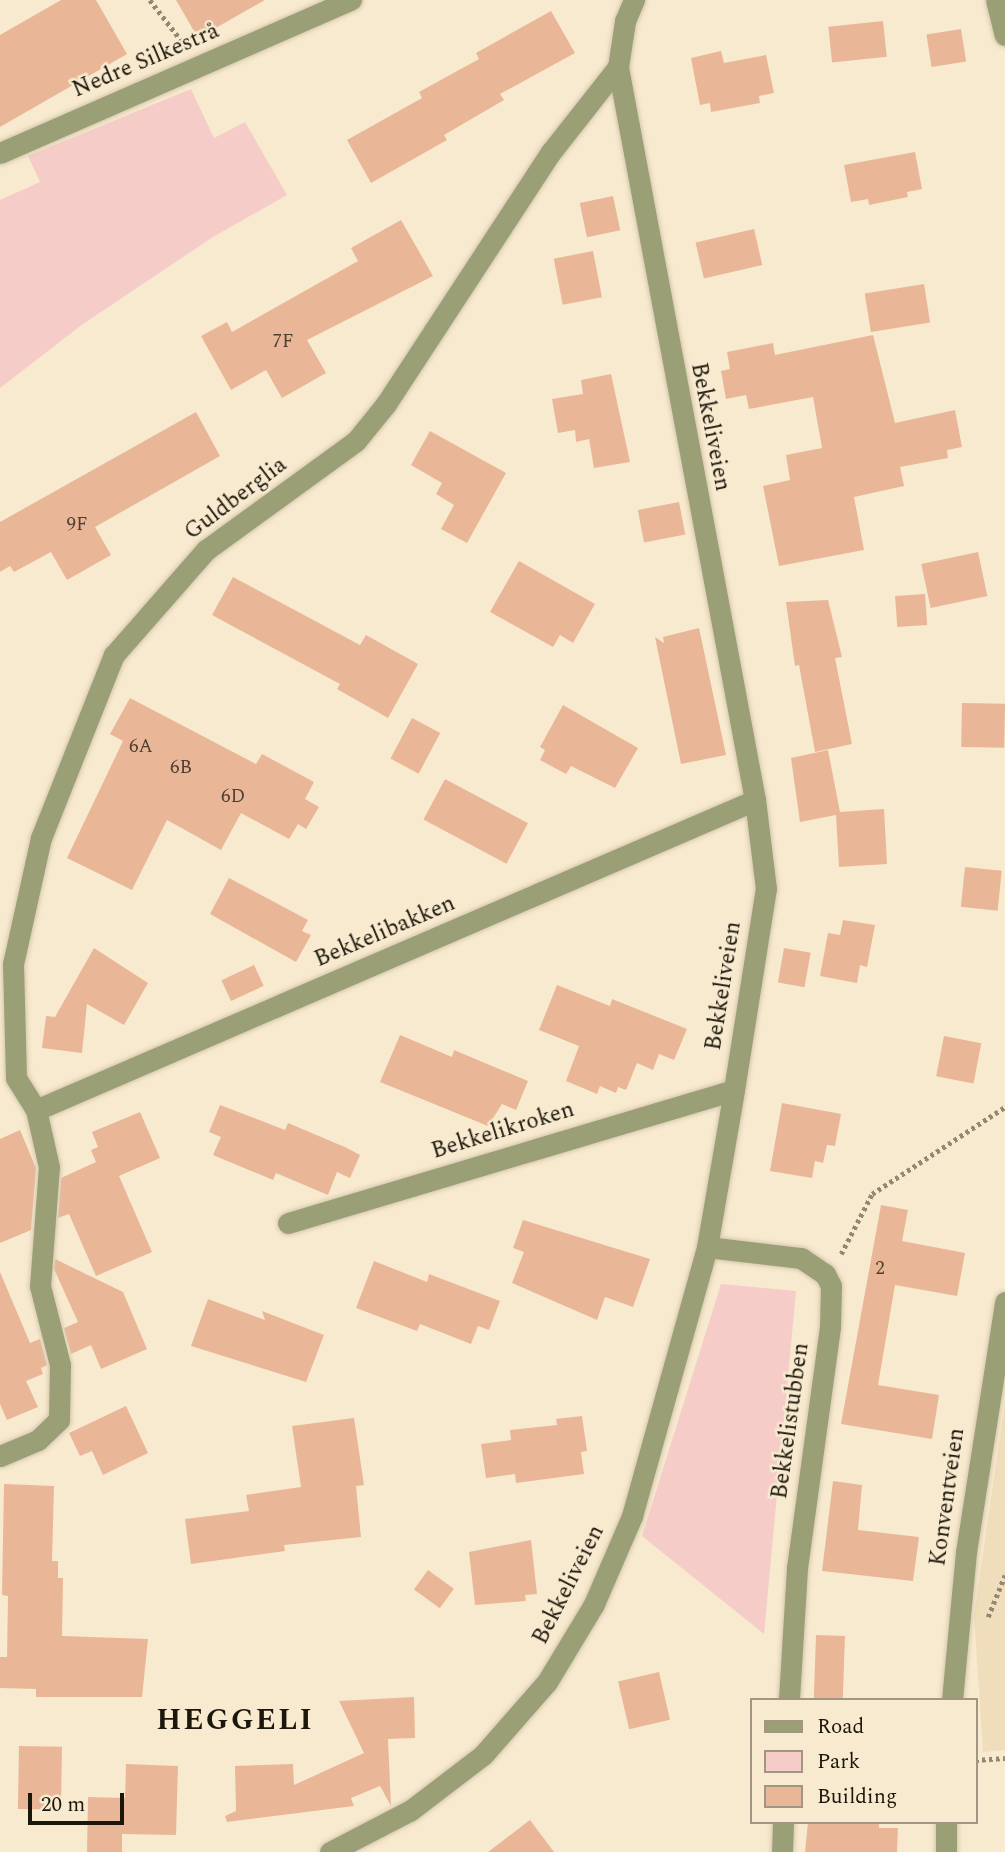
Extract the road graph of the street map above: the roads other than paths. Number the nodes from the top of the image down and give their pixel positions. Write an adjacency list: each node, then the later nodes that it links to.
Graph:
1 (351, 0): 6 (street, Nedre Silkestrå)
2 (634, 0): 5 (street, Bekkeliveien)
3 (996, 0): 4 (street)
4 (1005, 35)
5 (618, 67): 7 (street, Bekkeliveien); 9 (street, Guldberglia)
6 (0, 153)
7 (755, 800): 8 (street, Bekkeliveien); 9 (street, Bekkelibakken)
8 (734, 1090): 10 (street, Bekkelikroken); 11 (street, Bekkeliveien)
9 (36, 1110): 13 (street, Guldberglia)
10 (288, 1223)
11 (707, 1247): 14 (street, Bekkelistubben); 18 (street, Bekkeliveien)
12 (1005, 1302): 15 (street, Konventveien)
13 (0, 1455)
14 (789, 1698)
15 (952, 1698)
16 (783, 1824): 19 (street)
17 (947, 1824): 20 (street)
18 (330, 1852)
19 (782, 1852)
20 (946, 1852)

